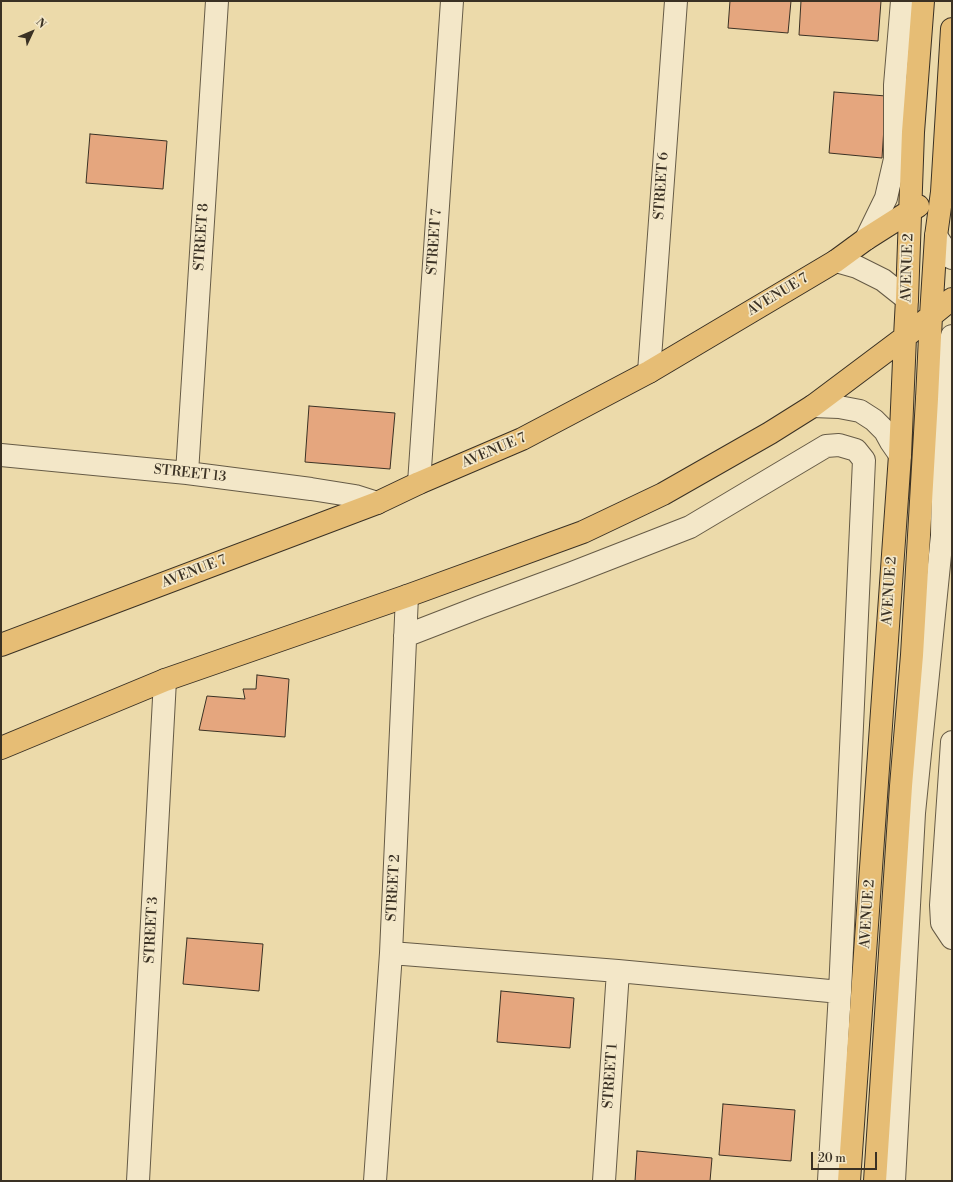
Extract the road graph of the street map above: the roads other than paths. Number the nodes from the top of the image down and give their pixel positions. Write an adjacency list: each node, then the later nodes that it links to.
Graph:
1 (217, 1): 26 (street, STREET 8)
2 (452, 1): 27 (street, STREET 7)
3 (676, 1): 21 (street, STREET 6)
4 (902, 1): 9 (street)
5 (923, 1): 8 (main road, AVENUE 2)
6 (952, 28): 7 (main road, AVENUE 2)
7 (949, 110): 10 (main road, AVENUE 2)
8 (913, 132): 9 (street); 11 (main road, AVENUE 2)
9 (895, 159): 13 (street)
10 (947, 188): 11 (main road, AVENUE 7); 12 (main road, AVENUE 2)
11 (909, 211): 13 (main road, AVENUE 7); 16 (main road, AVENUE 2)
12 (936, 236): 14 (street); 18 (main road, AVENUE 2)
13 (866, 239): 15 (main road, AVENUE 7)
14 (952, 258)
15 (836, 261): 16 (street); 21 (main road, AVENUE 7)
16 (907, 299): 20 (main road, AVENUE 2)
17 (952, 299): 18 (main road)
18 (930, 316): 20 (main road); 22 (main road, AVENUE 2)
19 (952, 336): 22 (street)
20 (905, 337): 23 (main road); 25 (main road, AVENUE 2)
21 (649, 372): 27 (main road, AVENUE 7)
22 (936, 400): 29 (street); 37 (main road, AVENUE 2)
23 (813, 406): 25 (street); 30 (main road)
24 (1, 455): 26 (street, STREET 13)
25 (900, 455): 36 (main road, AVENUE 2)
26 (187, 473): 28 (street, STREET 13)
27 (419, 483): 28 (main road, AVENUE 7)
28 (377, 504): 32 (main road, AVENUE 7)
29 (947, 535): 48 (street)
30 (407, 596): 31 (street, STREET 2); 33 (main road)
31 (405, 636): 39 (street, STREET 2); 41 (street)
32 (1, 645)
33 (166, 680): 35 (main road); 42 (street, STREET 3)
34 (952, 742): 38 (street)
35 (1, 748)
36 (877, 785): 37 (street); 46 (main road, AVENUE 2)
37 (902, 786): 47 (main road, AVENUE 2)
38 (952, 938)
39 (391, 953): 40 (street); 43 (street, STREET 2)
40 (618, 971): 41 (street); 44 (street, STREET 1)
41 (840, 992): 45 (street)
42 (138, 1181)
43 (375, 1181)
44 (604, 1181)
45 (829, 1181)
46 (849, 1181)
47 (875, 1181)
48 (894, 1181)

